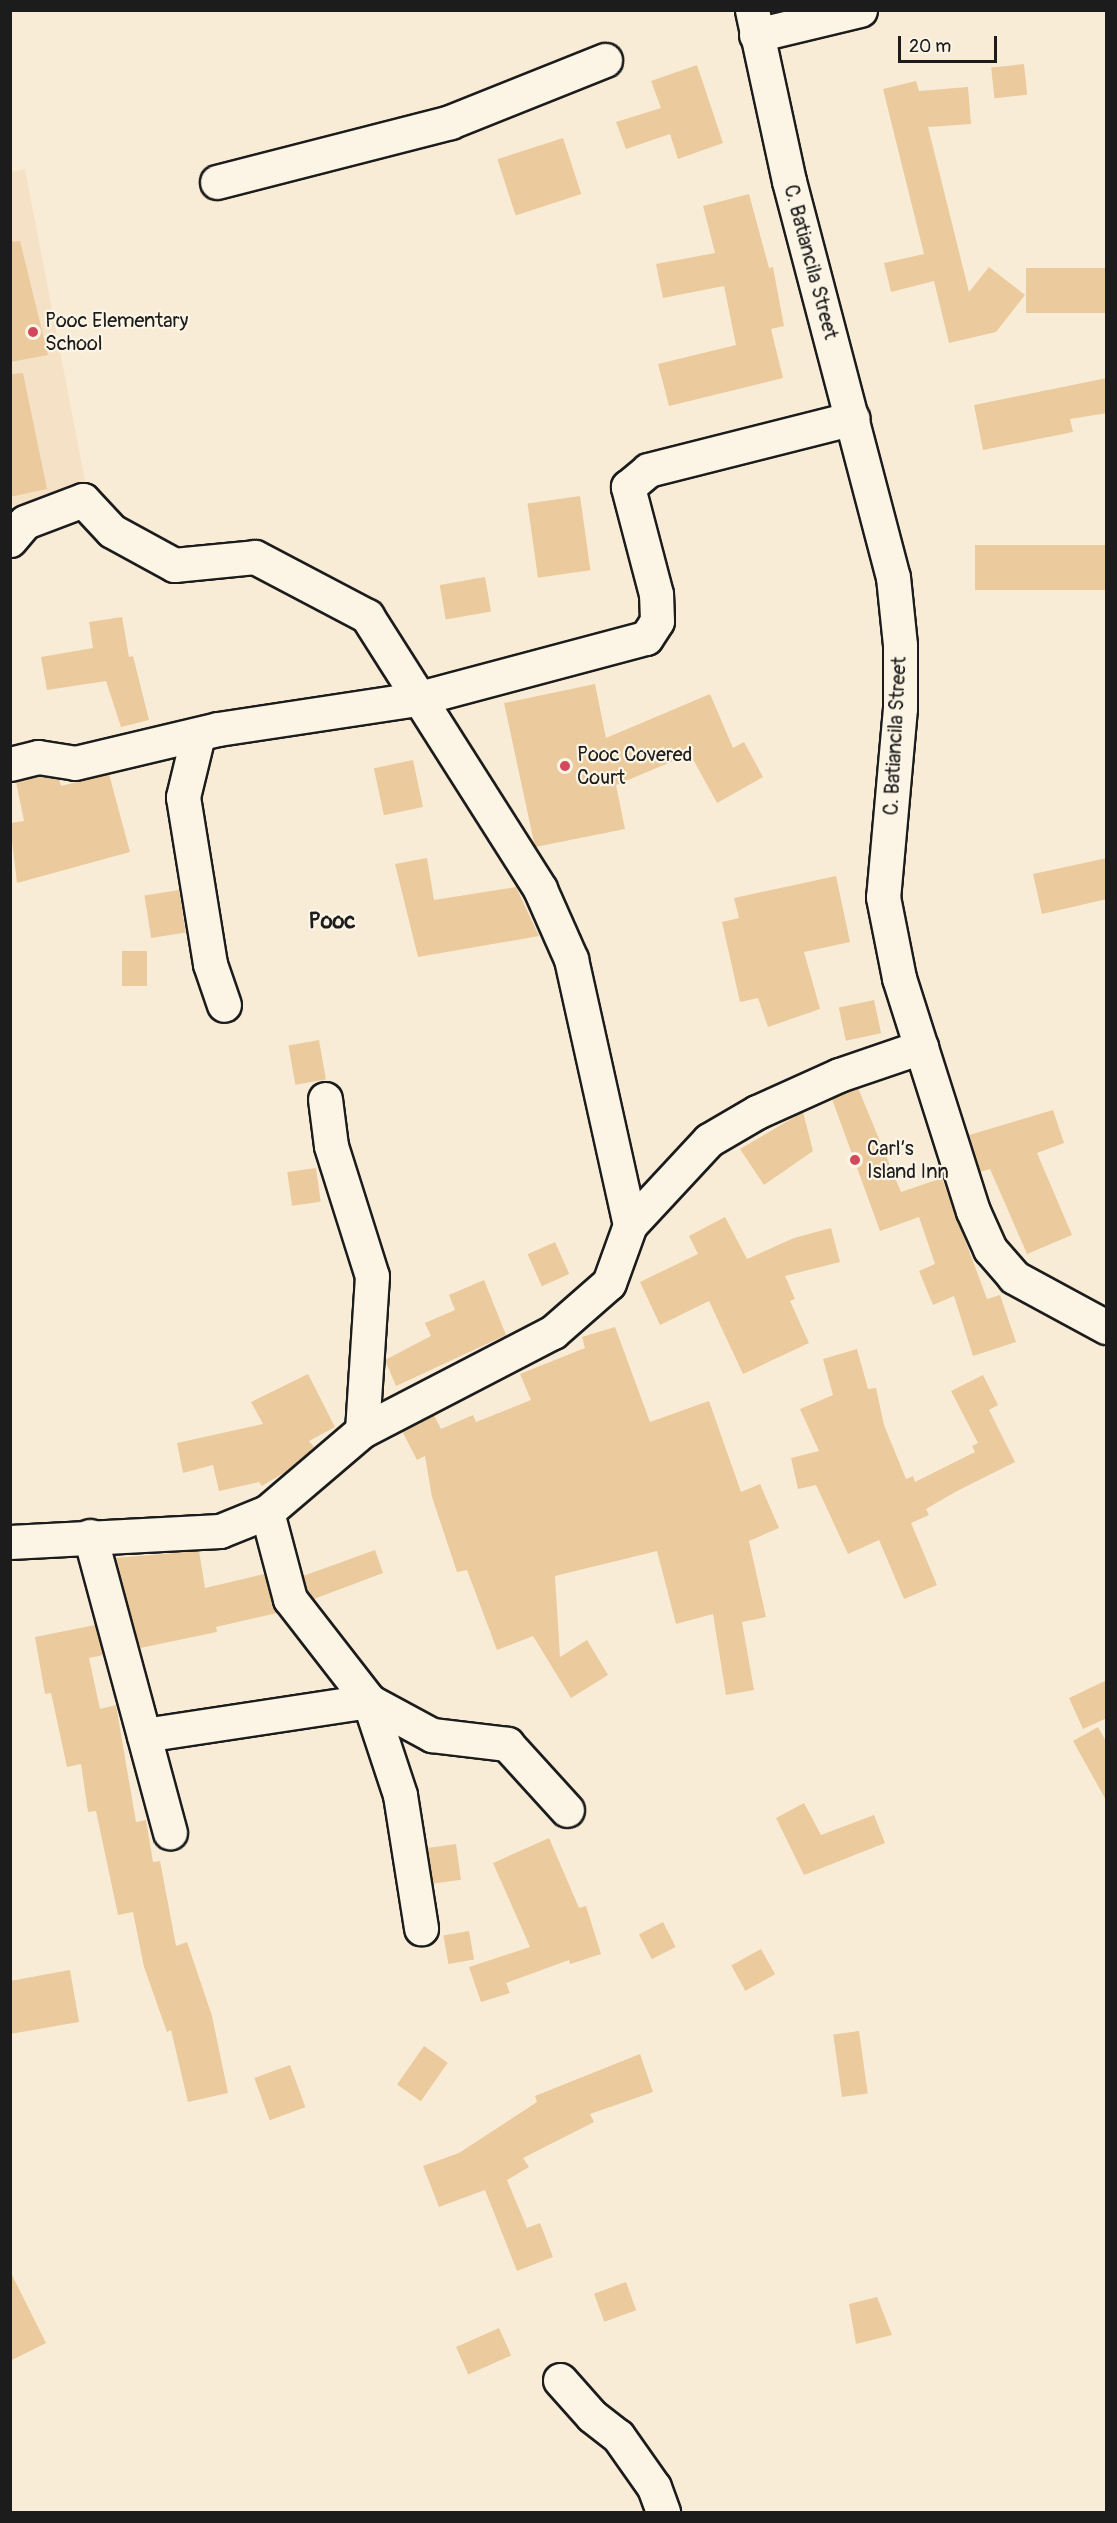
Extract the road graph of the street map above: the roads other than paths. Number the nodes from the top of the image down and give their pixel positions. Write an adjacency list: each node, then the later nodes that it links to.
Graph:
1 (860, 10): 2 (street)
2 (754, 23): 5 (street, C. Batiancila Street)
3 (605, 60): 4 (street)
4 (217, 182)
5 (853, 418): 7 (street); 11 (street, C. Batiancila Street)
6 (10, 540): 7 (street)
7 (416, 699): 8 (street); 13 (street)
8 (198, 735): 9 (street); 10 (street)
9 (10, 764)
10 (224, 1005)
11 (921, 1047): 13 (street); 14 (street, C. Batiancila Street)
12 (325, 1099): 15 (street)
13 (630, 1225): 15 (street)
14 (1107, 1327)
15 (362, 1431): 16 (street)
16 (267, 1512): 17 (street); 19 (street)
17 (90, 1536): 18 (street); 20 (street)
18 (10, 1542)
19 (369, 1701): 20 (street); 21 (street); 23 (street)
20 (144, 1735): 22 (street)
21 (567, 1810)
22 (170, 1832)
23 (421, 1928)
24 (560, 2380): 25 (street)
25 (663, 2512)

